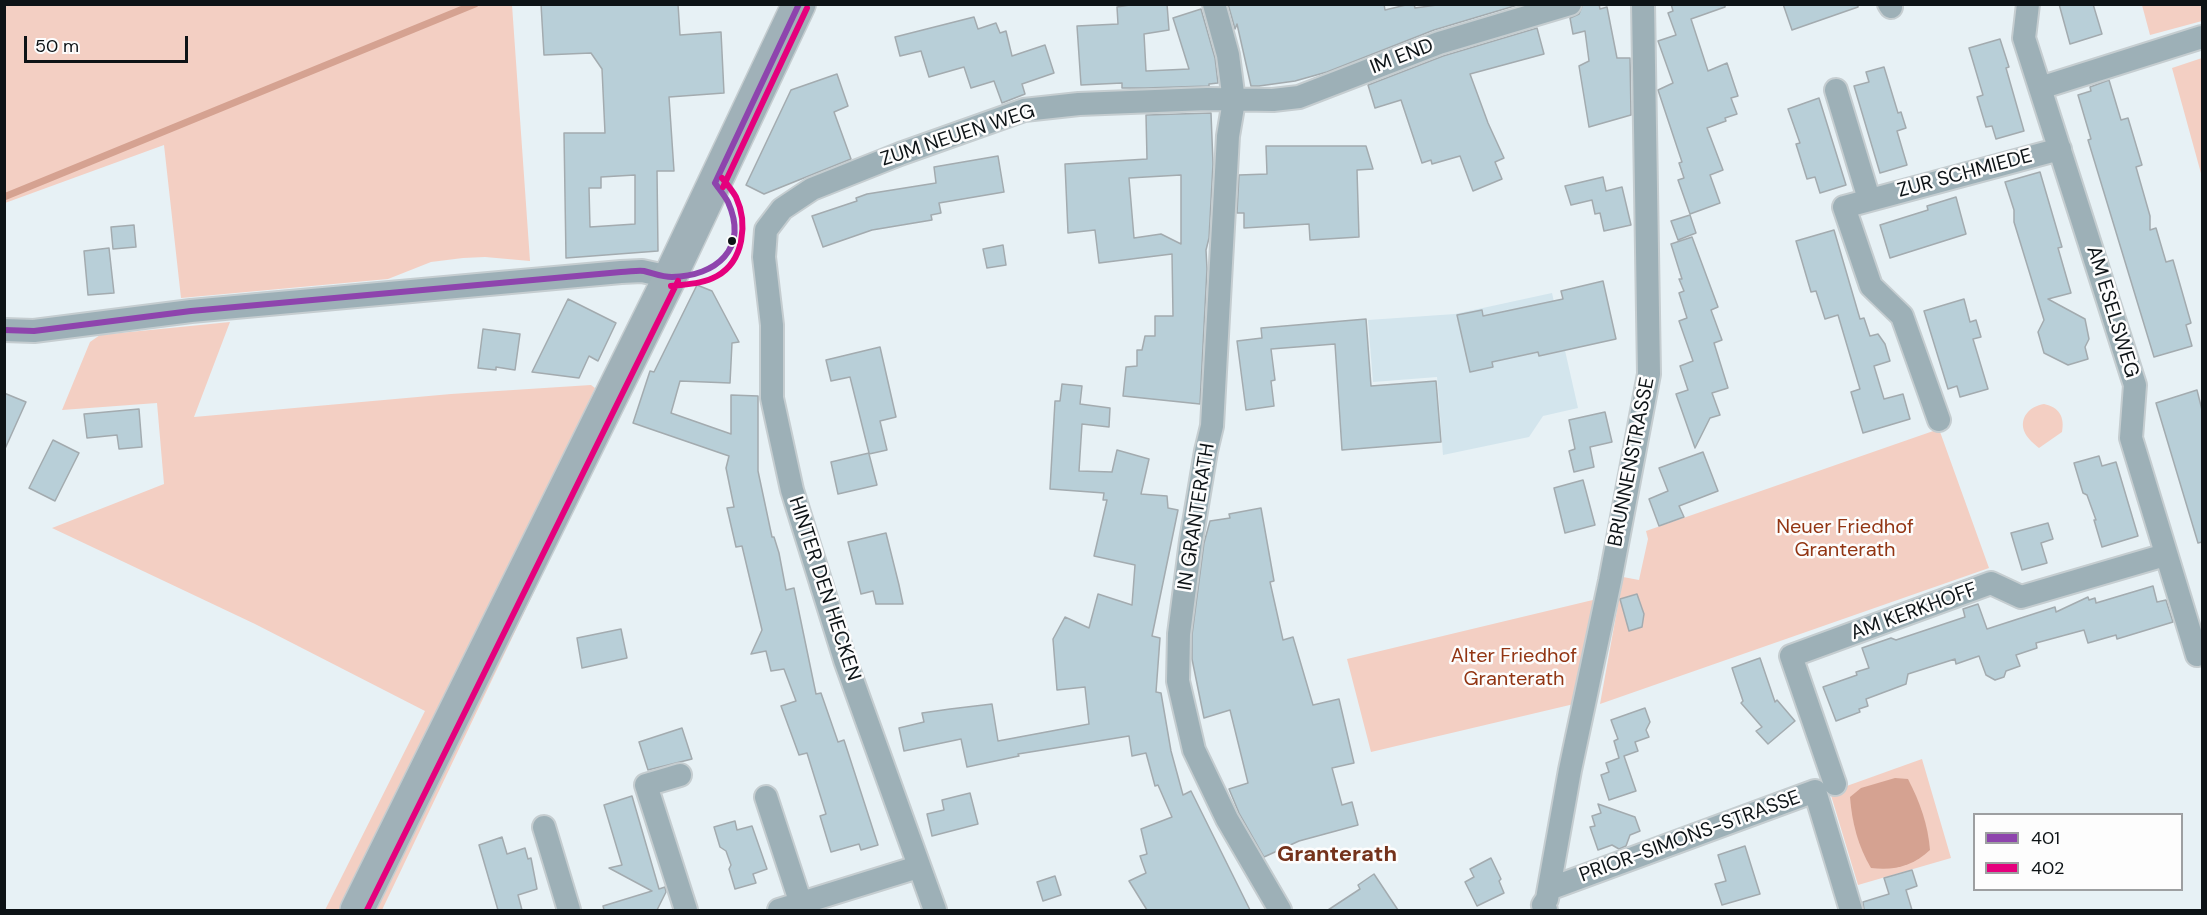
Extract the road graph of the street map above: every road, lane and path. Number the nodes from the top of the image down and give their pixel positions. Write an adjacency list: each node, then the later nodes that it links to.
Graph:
1 (799, 4): 13 (main road)
2 (1214, 4): 9 (street, IN GRANTERATH)
3 (1570, 4): 9 (street, IM END)
4 (1644, 4): 23 (street, BRUNNENSTRASSE)
5 (2028, 4): 7 (street, AM ESELSWEG)
6 (2202, 37): 7 (street)
7 (2040, 88): 10 (street, AM ESELSWEG)
8 (1836, 90): 11 (street)
9 (1234, 101): 12 (street, ZUM NEUEN WEG); 30 (street, IN GRANTERATH)
10 (2060, 149): 11 (street, ZUR SCHMIEDE); 16 (street, AM ESELSWEG)
11 (1869, 200): 15 (street, ZUR SCHMIEDE)
12 (764, 256): 22 (street, HINTER DEN HECKEN)
13 (670, 277): 14 (street); 25 (main road)
14 (4, 330)
15 (1939, 420)
16 (2165, 555): 17 (street, AM ESELSWEG); 19 (street, AM KERKHOFF)
17 (2197, 655)
18 (680, 775): 27 (street)
19 (1835, 784)
20 (766, 797): 24 (street)
21 (544, 827): 26 (street)
22 (918, 867): 24 (street); 29 (street, HINTER DEN HECKEN)
23 (1542, 904): 31 (street, PRIOR-SIMONS-STRASSE)
24 (802, 907): 28 (street)
25 (357, 910)
26 (569, 910)
27 (686, 910)
28 (779, 910)
29 (935, 910)
30 (1280, 910)
31 (1851, 910)

